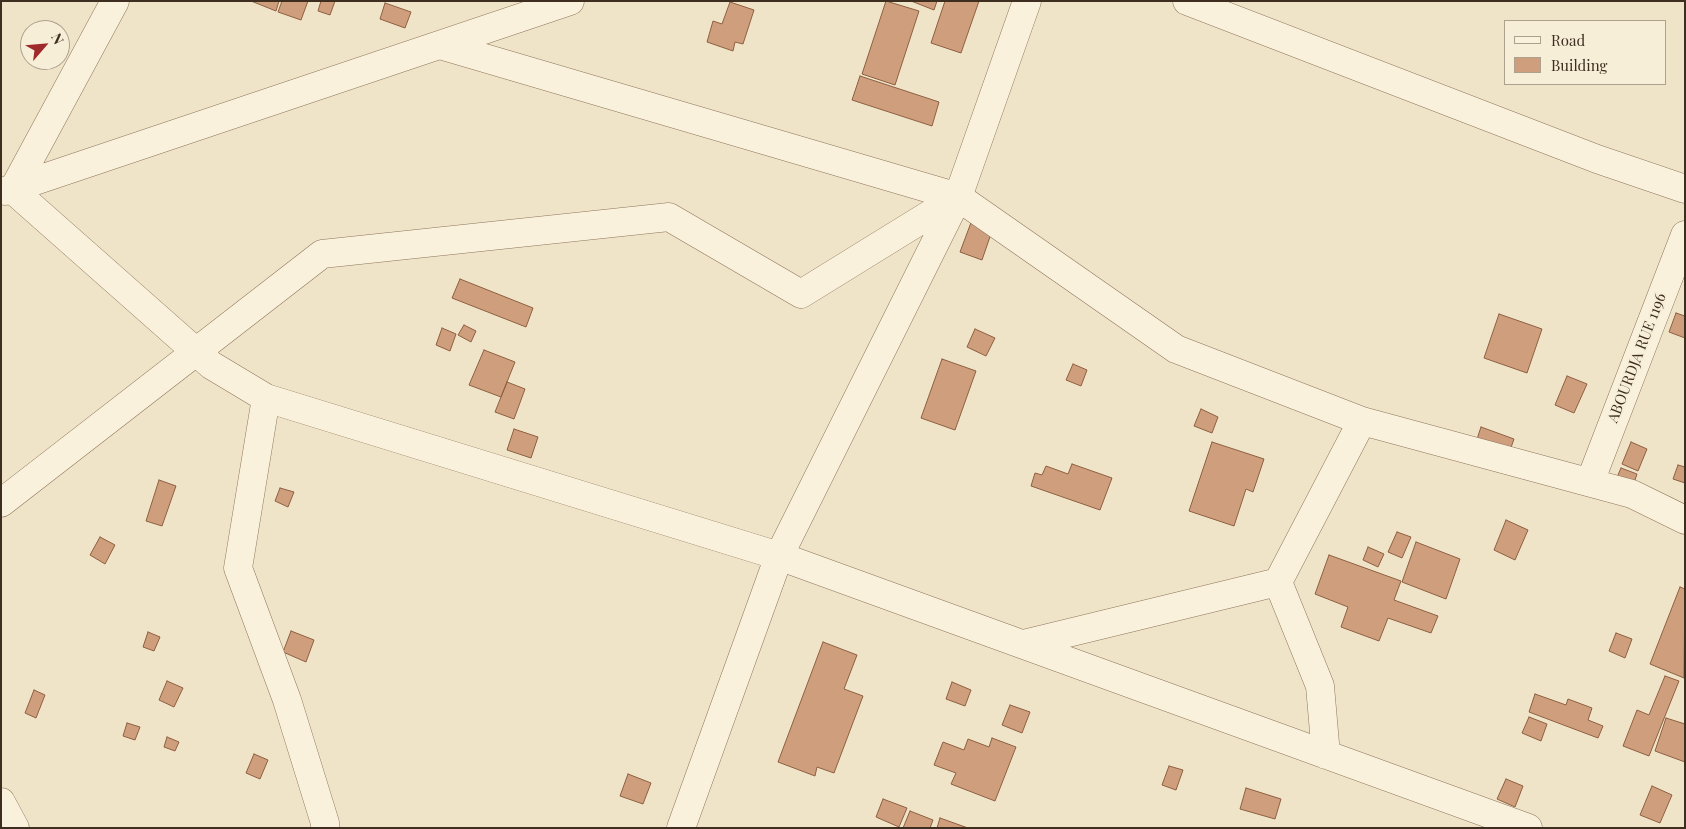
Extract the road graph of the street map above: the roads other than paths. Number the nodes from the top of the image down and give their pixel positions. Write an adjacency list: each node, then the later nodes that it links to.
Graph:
1 (115, 1): 7 (street)
2 (570, 1): 5 (street)
3 (1027, 1): 8 (street)
4 (1187, 1): 6 (street)
5 (440, 46): 7 (street); 8 (street)
6 (1685, 189)
7 (7, 191): 10 (street)
8 (958, 197): 10 (street); 12 (street); 16 (street)
9 (1685, 234): 13 (street, ABOURDJA RUE 1196)
10 (197, 352): 11 (street); 14 (street)
11 (266, 398): 16 (street); 22 (street)
12 (1362, 421): 13 (street); 17 (street)
13 (1590, 482): 15 (street)
14 (1, 503)
15 (1685, 520)
16 (780, 556): 18 (street); 23 (street)
17 (1278, 582): 18 (street); 19 (street)
18 (1023, 644): 19 (street)
19 (1326, 755): 24 (street)
20 (1, 802): 21 (street)
21 (15, 828)
22 (325, 828)
23 (681, 828)
24 (1528, 828)

